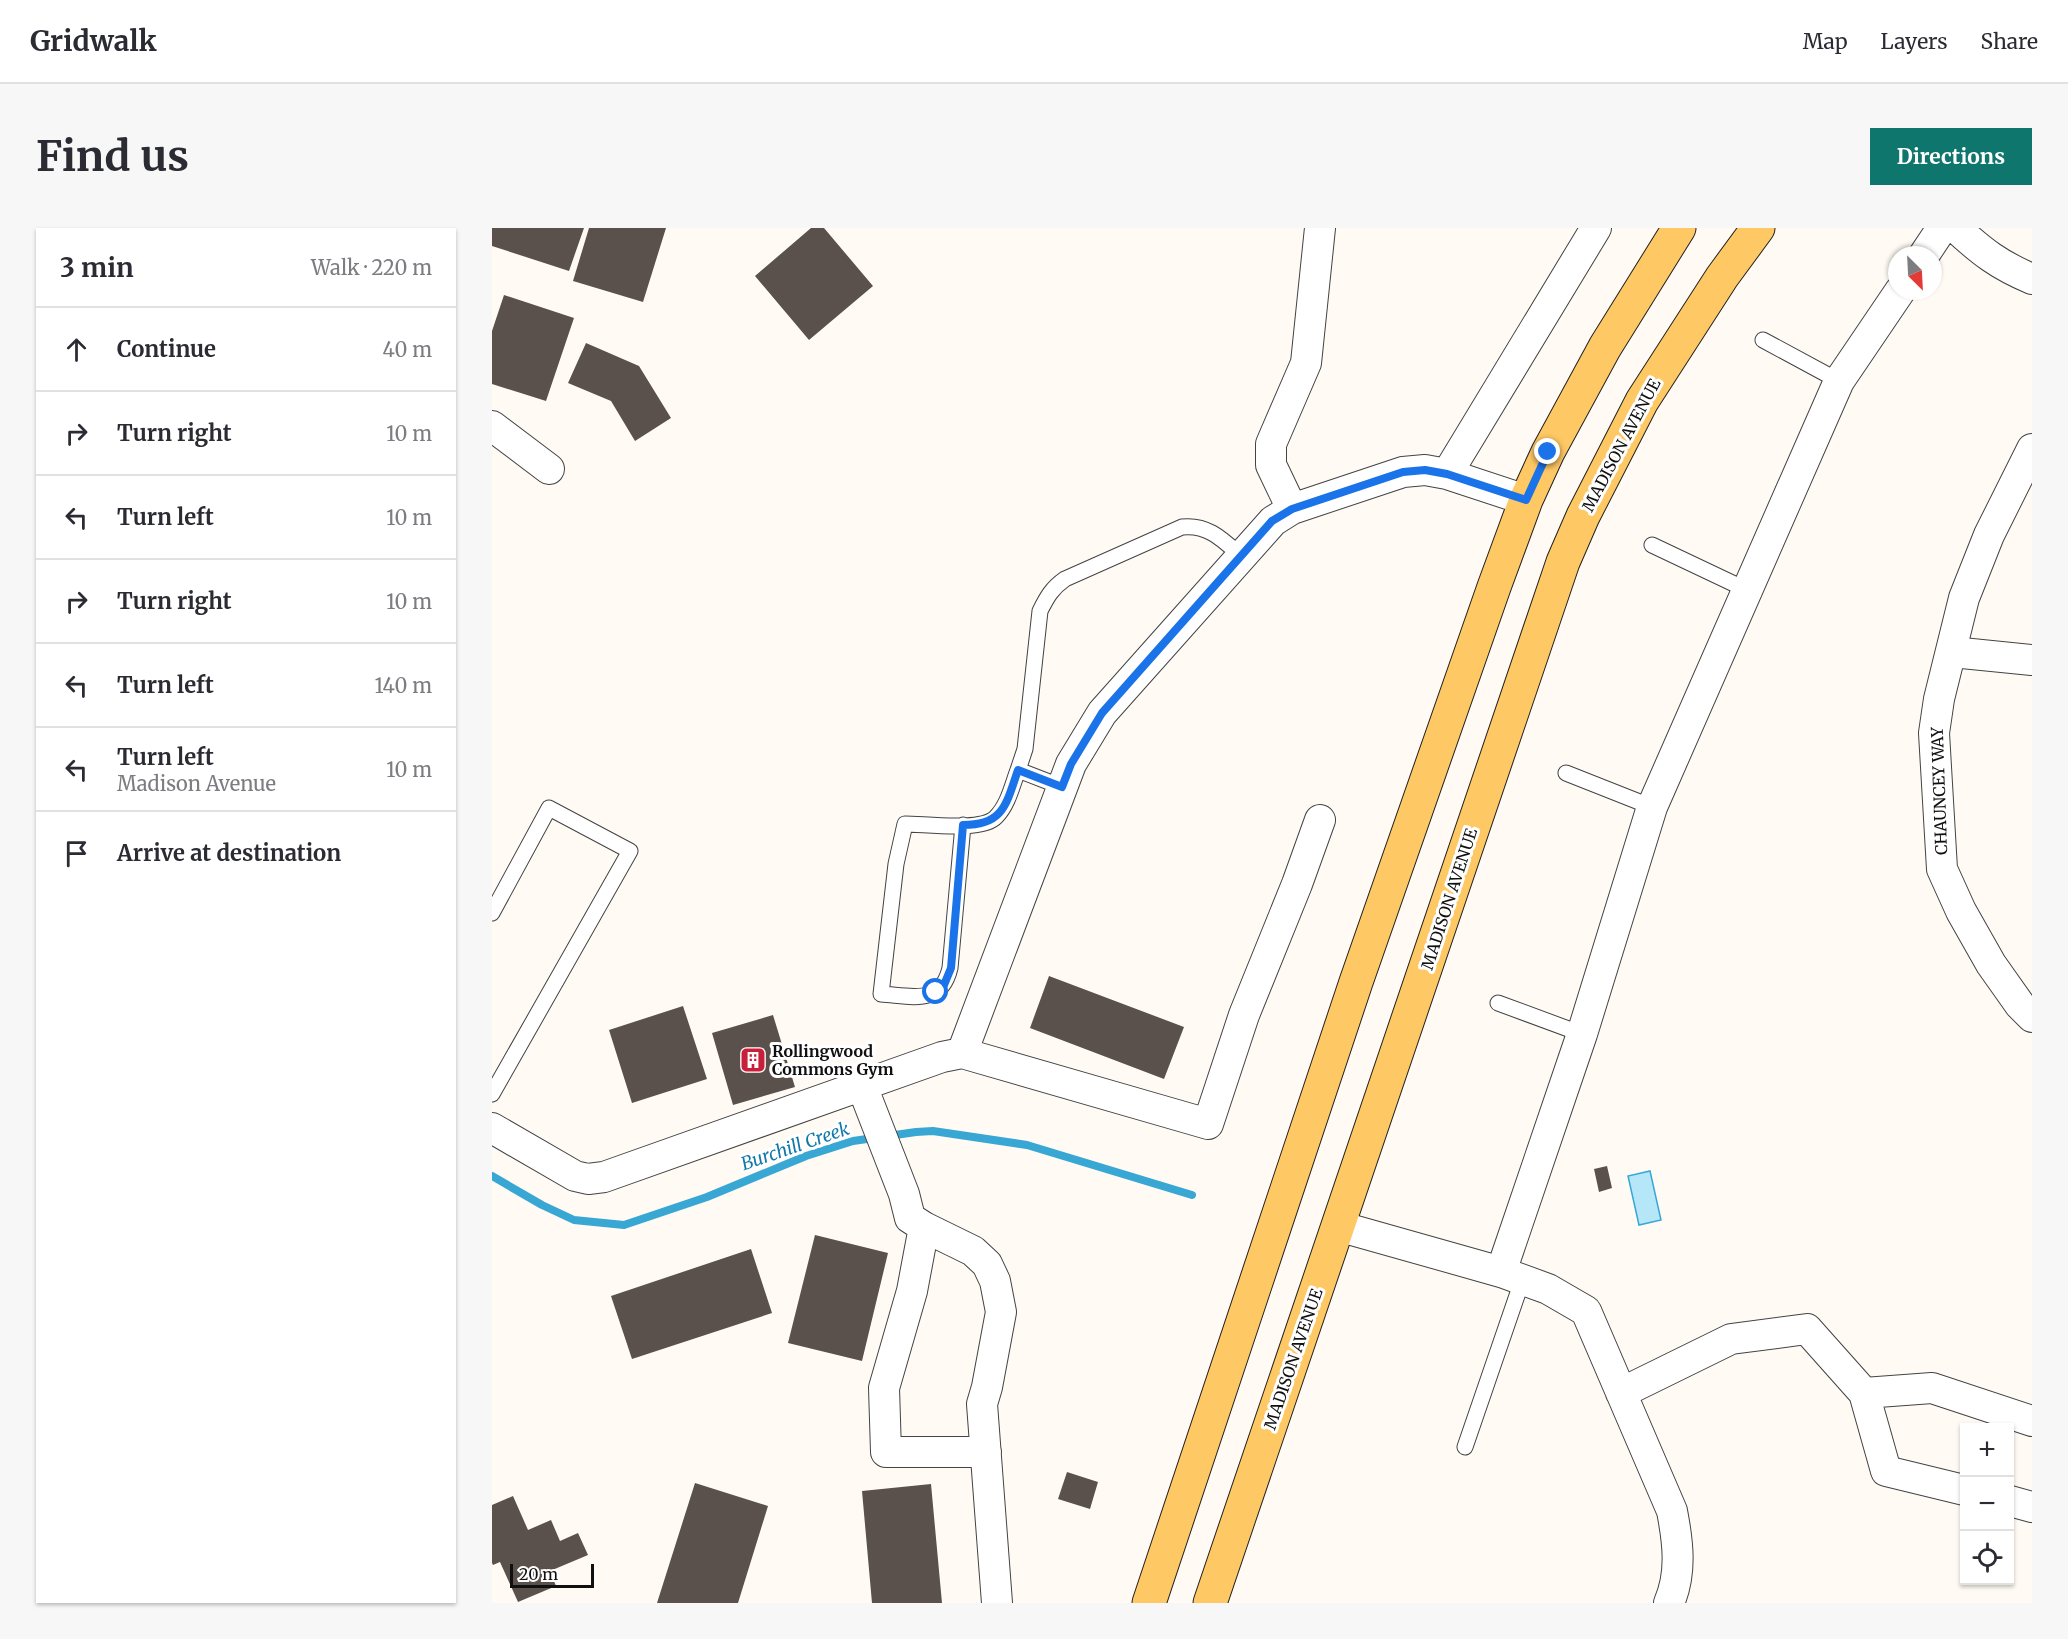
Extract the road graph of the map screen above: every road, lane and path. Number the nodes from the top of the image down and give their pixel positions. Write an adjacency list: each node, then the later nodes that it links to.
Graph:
1 (1320, 228): 17 (street)
2 (1596, 228): 15 (street)
3 (1679, 228): 16 (main road)
4 (1758, 228): 37 (main road, MADISON AVENUE)
5 (1942, 228): 7 (street)
6 (1956, 228): 8 (street)
7 (1930, 246)
8 (2032, 279)
9 (1894, 300): 11 (street)
10 (1763, 340): 11 (lane)
11 (1839, 381): 20 (street)
12 (492, 426): 14 (street)
13 (2032, 449): 21 (street, CHAUNCEY WAY)
14 (549, 469)
15 (1447, 474): 16 (street); 17 (street)
16 (1526, 500): 49 (main road)
17 (1292, 509): 19 (street)
18 (1652, 545): 20 (lane)
19 (1241, 556): 23 (lane); 25 (street)
20 (1747, 590): 26 (street)
21 (1952, 652): 22 (street); 31 (street, CHAUNCEY WAY)
22 (2032, 660)
23 (1018, 770): 25 (lane); 28 (lane)
24 (1566, 773): 26 (lane)
25 (1062, 787): 33 (street)
26 (1652, 807): 32 (street)
27 (1320, 820): 33 (street)
28 (963, 825): 28 (lane)
29 (492, 913): 35 (lane)
30 (1498, 1003): 32 (lane)
31 (2032, 1017)
32 (1582, 1034): 39 (street)
33 (962, 1053): 34 (street)
34 (862, 1086): 36 (street); 38 (street)
35 (492, 1095)
36 (492, 1128)
37 (1338, 1226): 39 (street); 50 (main road, MADISON AVENUE)
38 (924, 1227): 44 (street); 44 (street)
39 (1511, 1276): 40 (street); 43 (lane)
40 (1621, 1393): 41 (street); 51 (street)
41 (1864, 1393): 42 (street); 45 (street)
42 (2032, 1421)
43 (1465, 1447)
44 (986, 1452): 48 (street)
45 (1960, 1489)
46 (2014, 1503): 47 (street)
47 (2032, 1507)
48 (997, 1603)
49 (1149, 1603)
50 (1210, 1603)
51 (1669, 1603)

